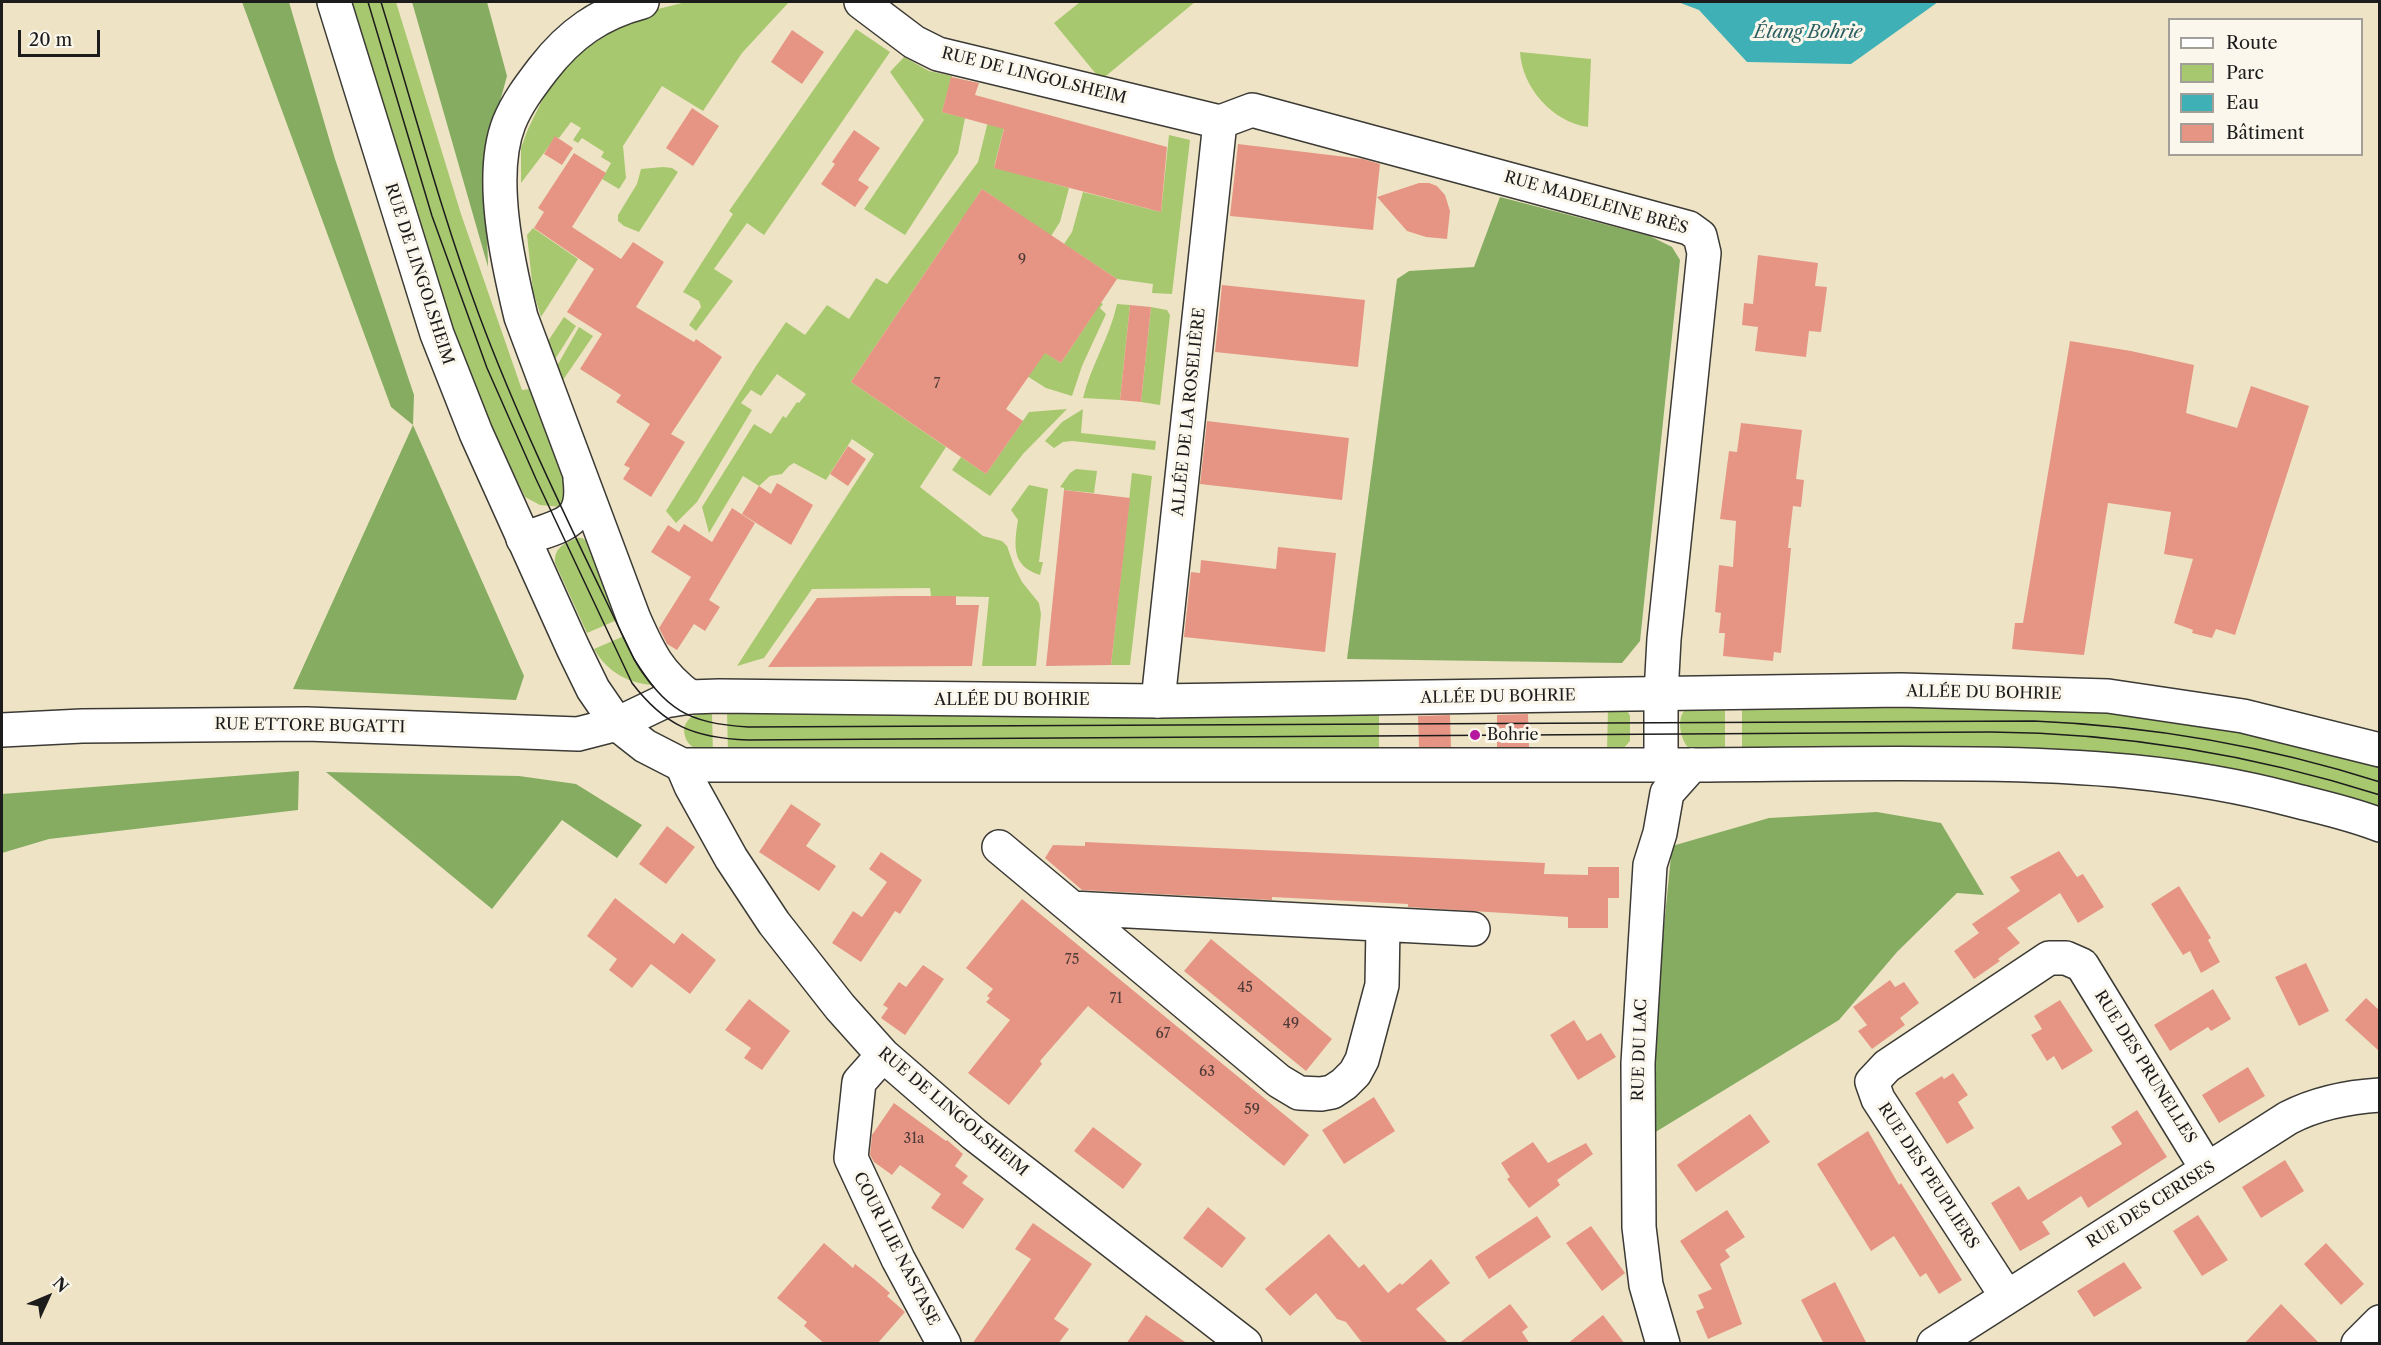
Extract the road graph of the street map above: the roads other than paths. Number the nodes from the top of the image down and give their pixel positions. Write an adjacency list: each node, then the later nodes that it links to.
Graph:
1 (334, 2): 6 (street, RUE DE LINGOLSHEIM)
2 (642, 2): 5 (street)
3 (861, 2): 4 (street, RUE DE LINGOLSHEIM)
4 (1220, 122): 7 (street, RUE MADELEINE BRÈS); 9 (street, ALLÉE DE LA ROSELIÈRE)
5 (580, 477): 6 (street); 8 (street)
6 (523, 539): 10 (street, RUE DE LINGOLSHEIM)
7 (1661, 694): 9 (street, ALLÉE DU BOHRIE); 12 (street, ALLÉE DU BOHRIE); 14 (street, RUE MADELEINE BRÈS)
8 (690, 697): 9 (street, ALLÉE DU BOHRIE); 10 (street, ALLÉE DU BOHRIE)
9 (1158, 701)
10 (616, 724): 11 (street, RUE ETTORE BUGATTI); 13 (street)
11 (2, 730)
12 (2379, 750)
13 (682, 765): 14 (street); 21 (street, RUE DE LINGOLSHEIM)
14 (1676, 765): 15 (street); 28 (street, RUE DU LAC)
15 (2379, 825)
16 (999, 847): 17 (street)
17 (1072, 908): 18 (street); 18 (street)
18 (1383, 925): 19 (street)
19 (1473, 929)
20 (2082, 965): 23 (street, RUE DES PRUNELLES); 24 (street, RUE DES PEUPLIERS)
21 (883, 1055): 26 (street, COUR ILIE NASTASE); 27 (street, RUE DE LINGOLSHEIM)
22 (2379, 1095): 23 (street, RUE DES CERISES)
23 (2207, 1169): 24 (street, RUE DES CERISES)
24 (2007, 1297): 29 (street, RUE DES CERISES)
25 (2379, 1322): 30 (street)
26 (944, 1344)
27 (1245, 1344)
28 (1663, 1344)
29 (1934, 1344)
30 (2358, 1344)

